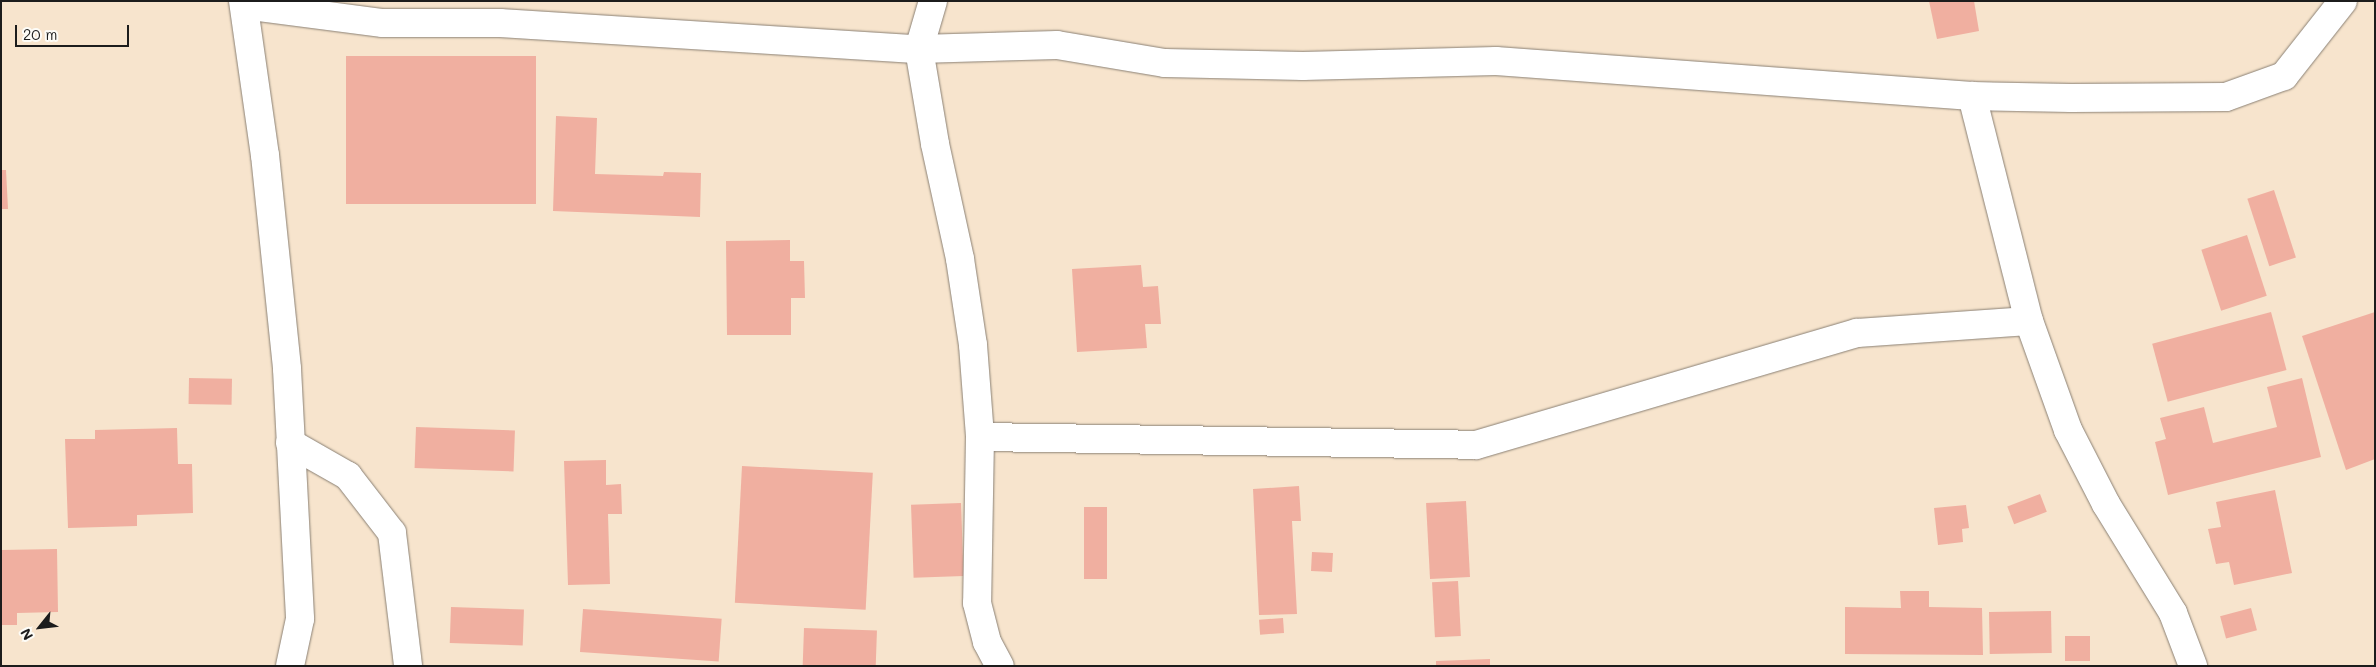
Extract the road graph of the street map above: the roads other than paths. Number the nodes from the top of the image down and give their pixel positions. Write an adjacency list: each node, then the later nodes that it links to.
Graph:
1 (933, 1): 4 (street)
2 (2343, 1): 5 (street)
3 (243, 3): 4 (street); 8 (street)
4 (919, 49): 5 (street); 7 (street)
5 (1972, 96): 6 (street)
6 (2028, 321): 7 (street); 12 (street)
7 (980, 437): 11 (street)
8 (290, 443): 9 (street); 10 (street)
9 (290, 666)
10 (408, 666)
11 (1000, 666)
12 (2192, 666)

